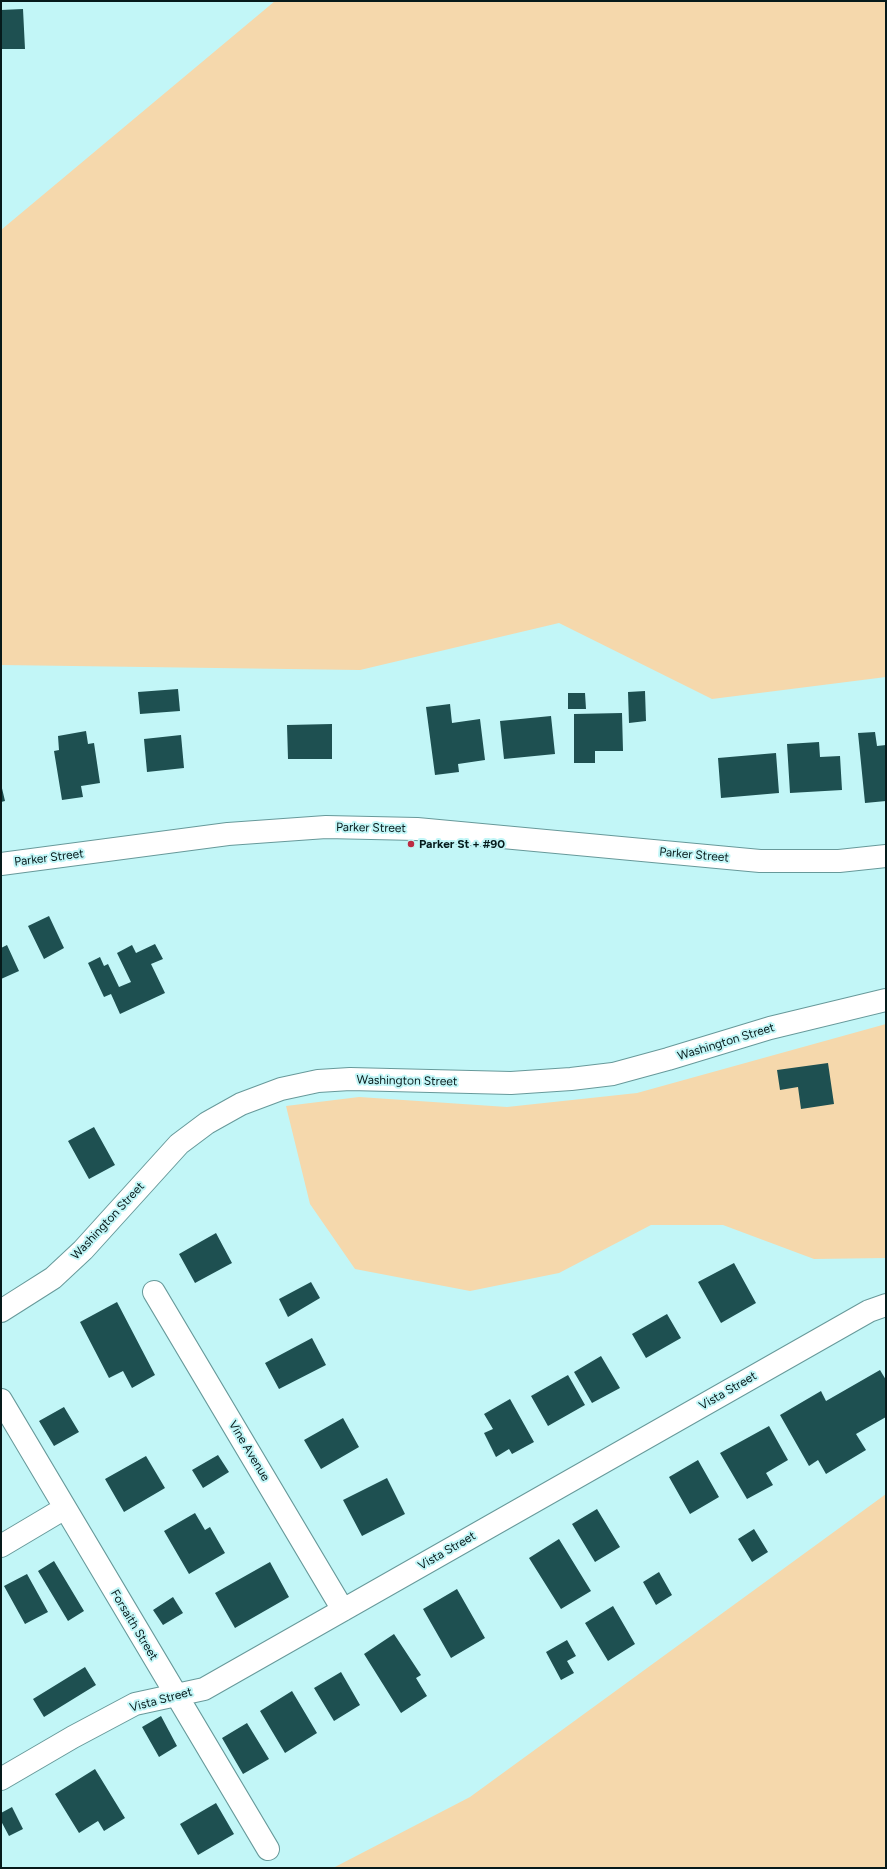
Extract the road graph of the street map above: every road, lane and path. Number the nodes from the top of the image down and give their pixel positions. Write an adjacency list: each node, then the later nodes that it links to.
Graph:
1 (886, 856): 2 (street, Parker Street)
2 (1, 864)
3 (886, 1000): 6 (street, Washington Street)
4 (154, 1292): 10 (street, Vine Avenue)
5 (886, 1305): 10 (street, Vista Street)
6 (1, 1311)
7 (1, 1400): 8 (street, Forsaith Street)
8 (65, 1508): 9 (street); 11 (street, Forsaith Street)
9 (1, 1546)
10 (343, 1610): 11 (street, Vista Street)
11 (176, 1696): 12 (street, Vista Street); 13 (street, Forsaith Street)
12 (1, 1779)
13 (268, 1849)

